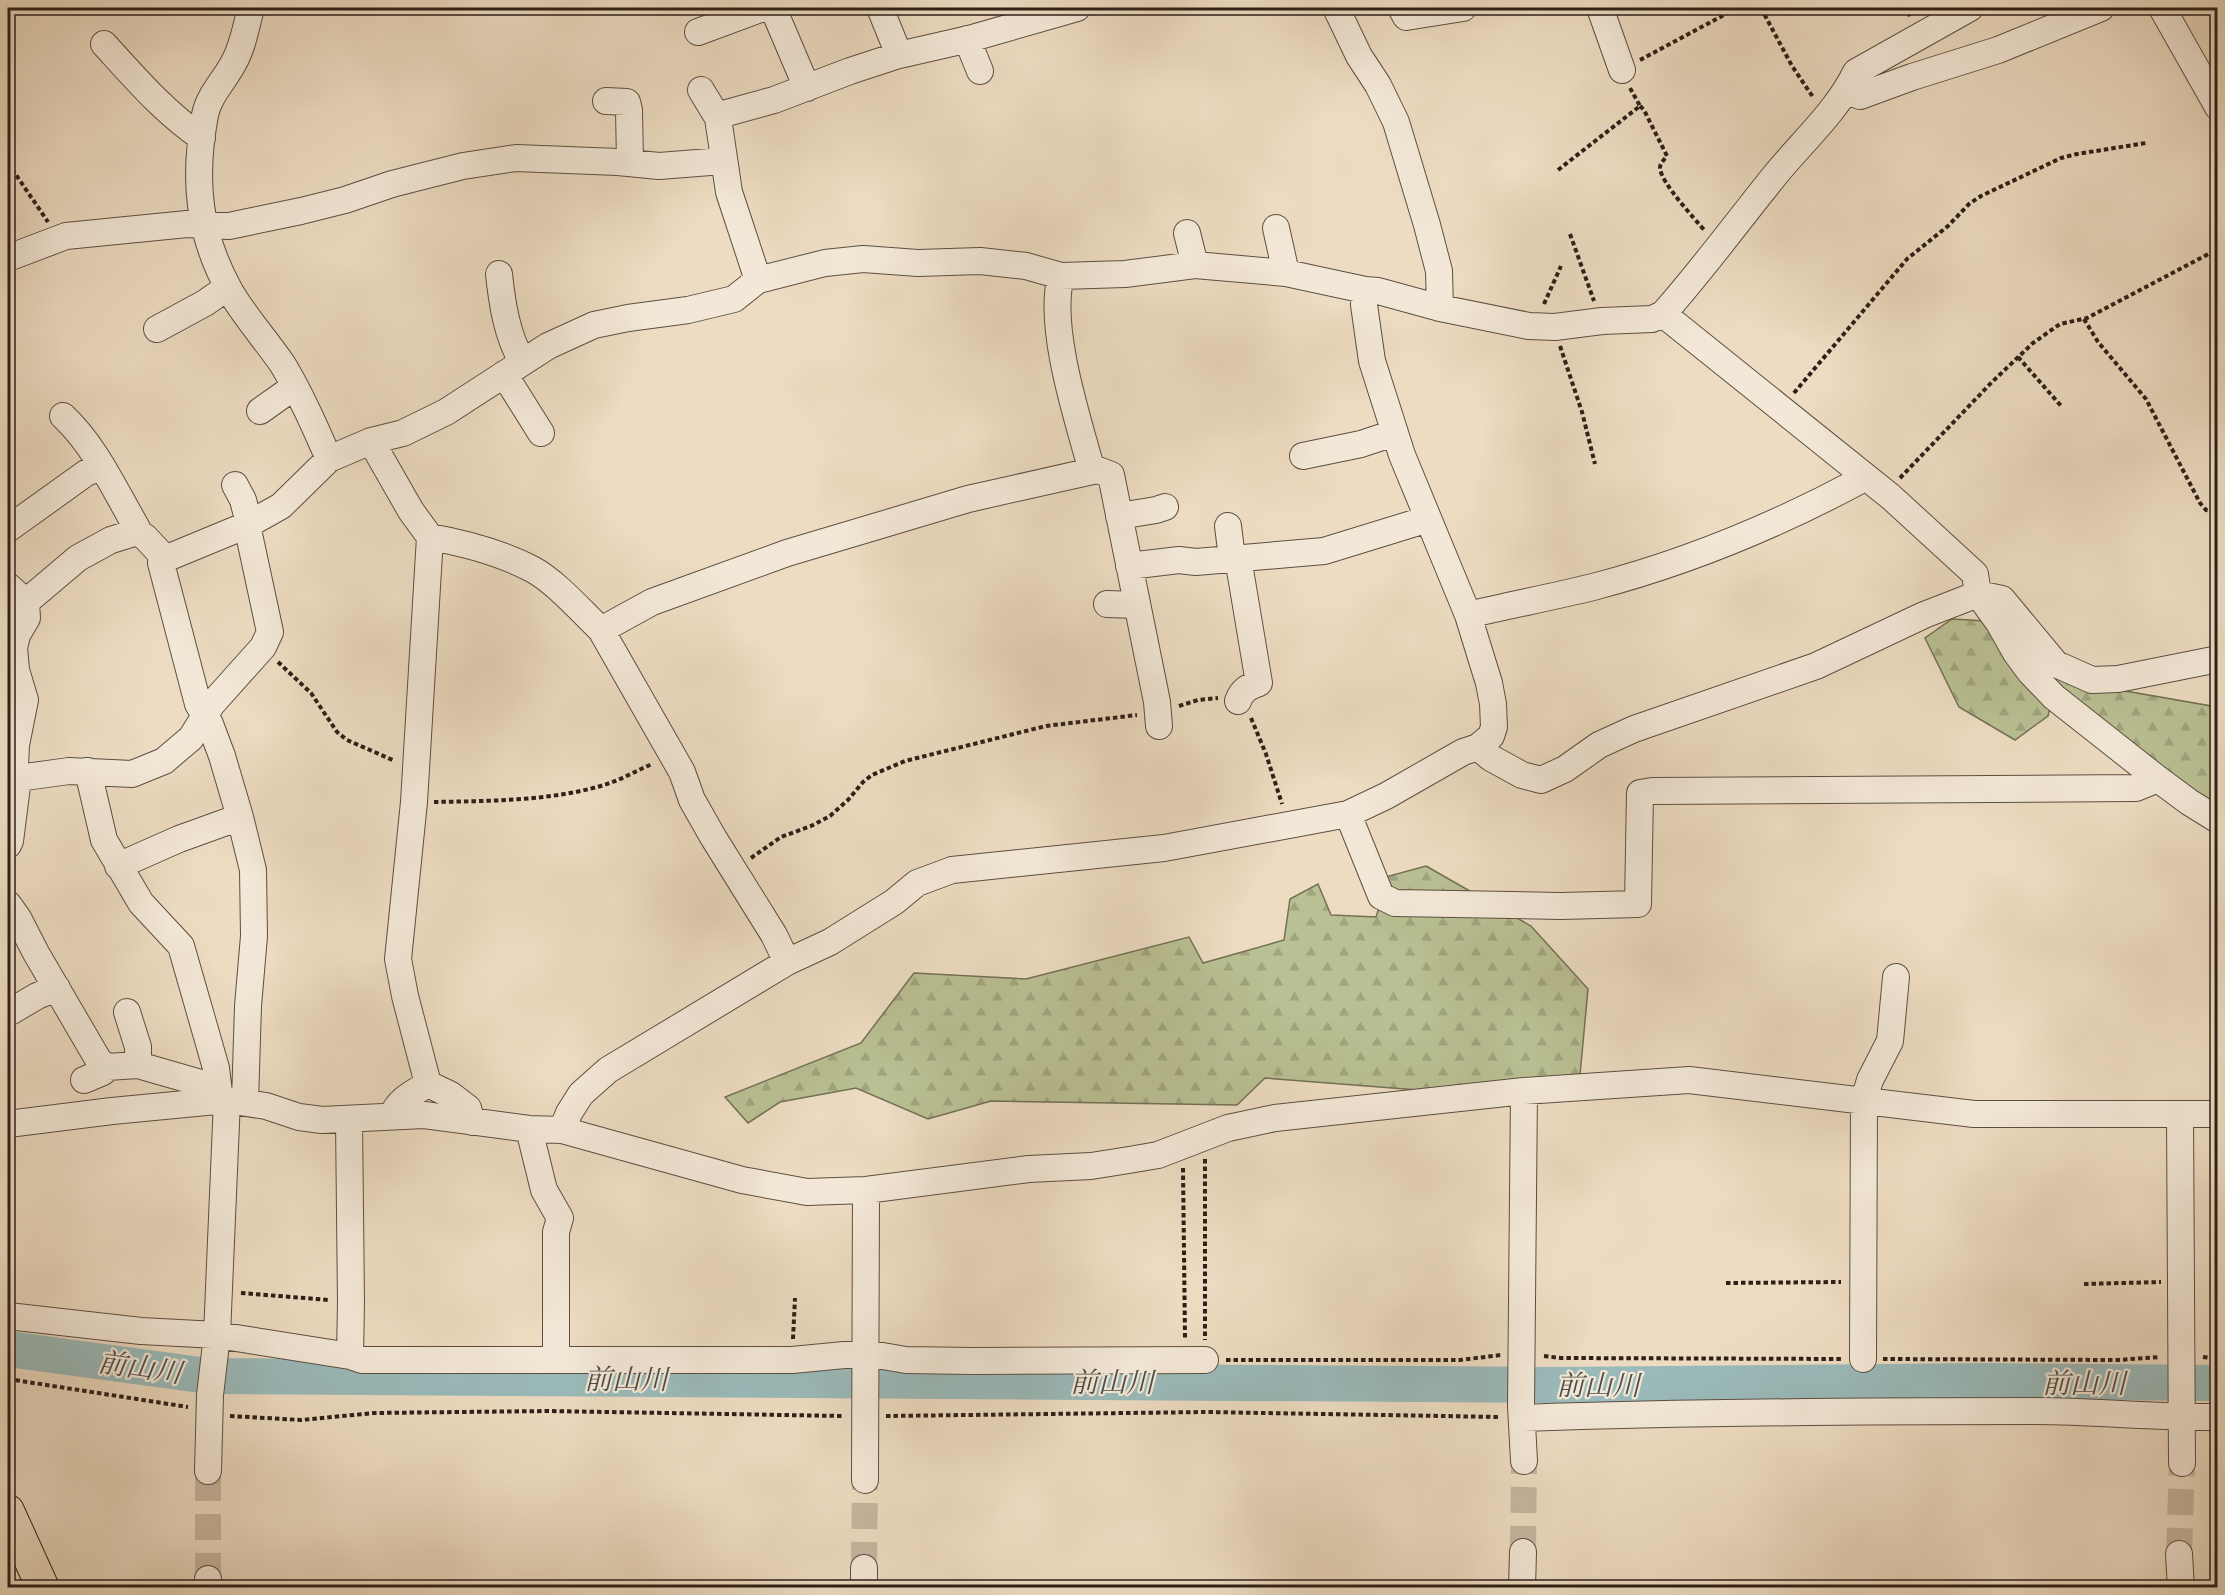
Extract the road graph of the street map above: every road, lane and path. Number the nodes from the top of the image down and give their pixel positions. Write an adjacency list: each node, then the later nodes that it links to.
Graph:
1 (250, 8): 28 (street)
2 (763, 8): 14 (street)
3 (772, 8): 20 (street)
4 (880, 8): 17 (street)
5 (1077, 8): 15 (street)
6 (1336, 8): 49 (street)
7 (1401, 8): 8 (street)
8 (1463, 8)
9 (1600, 8): 18 (street)
10 (1761, 8): 26 (path)
11 (1970, 8): 22 (street)
12 (2101, 8): 22 (street)
13 (2162, 8): 25 (street)
14 (698, 32)
15 (967, 39): 17 (street); 19 (street)
16 (104, 44): 28 (street)
17 (898, 55): 20 (street)
18 (1622, 70)
19 (980, 71)
20 (807, 88): 27 (street)
21 (701, 90): 27 (street)
22 (1847, 91): 26 (street)
23 (606, 101): 32 (street)
24 (1640, 106): 38 (path)
25 (2217, 106)
26 (1826, 116): 38 (street)
27 (718, 118): 30 (street)
28 (202, 138): 33 (street)
29 (2146, 143): 59 (path)
30 (723, 161): 32 (street); 46 (street)
31 (8, 163): 37 (path)
32 (630, 163): 33 (street)
33 (203, 225): 37 (street); 47 (street)
34 (1276, 228): 43 (street)
35 (1187, 233): 41 (street)
36 (1570, 234): 52 (path)
37 (58, 239): 40 (street)
38 (1719, 248): 50 (street)
39 (2217, 249): 51 (path)
40 (8, 258)
41 (1195, 265): 43 (street); 45 (street)
42 (1561, 266): 53 (path)
43 (1287, 273): 48 (street)
44 (499, 274): 56 (street)
45 (1062, 276): 46 (street); 69 (street)
46 (758, 280): 56 (street)
47 (228, 287): 54 (street); 57 (street)
48 (1365, 290): 49 (street); 63 (street)
49 (1440, 308): 53 (street)
50 (1663, 314): 52 (street); 59 (street)
51 (2084, 318): 55 (path); 74 (path)
52 (1602, 321): 53 (street)
53 (1546, 326): 67 (path)
54 (157, 329)
55 (2018, 357): 58 (path); 72 (path)
56 (513, 368): 62 (street); 64 (street)
57 (296, 389): 60 (street); 66 (street)
58 (2062, 407)
59 (1780, 410): 70 (street)
60 (260, 411)
61 (63, 416): 68 (street)
62 (541, 433)
63 (1394, 434): 65 (street); 76 (street)
64 (371, 441): 66 (street); 81 (street)
65 (1304, 456)
66 (329, 459): 77 (street)
67 (1595, 464)
68 (101, 467): 79 (street); 80 (street)
69 (1092, 471): 75 (street); 90 (street)
70 (1862, 475): 72 (street); 89 (street)
71 (235, 485): 77 (street)
72 (1891, 497): 86 (street)
73 (1166, 507): 75 (street)
74 (2217, 512)
75 (1119, 516): 84 (street)
76 (1428, 519): 83 (street); 89 (street)
77 (248, 524): 82 (street); 91 (street)
78 (1228, 526): 83 (street)
79 (8, 529)
80 (137, 532): 82 (street); 85 (street)
81 (430, 537): 90 (street); 102 (street)
82 (161, 554): 94 (street)
83 (1235, 558): 84 (street); 93 (street)
84 (1129, 566): 88 (street)
85 (17, 594): 100 (street)
86 (1978, 594): 92 (street); 96 (street); 101 (street)
87 (1107, 604): 88 (street)
88 (1137, 605): 95 (street)
89 (1468, 615): 96 (street)
90 (601, 630): 97 (street)
91 (263, 646): 94 (street); 98 (path)
92 (2217, 659)
93 (1238, 701): 95 (path); 106 (path)
94 (204, 716): 99 (street); 104 (street)
95 (1159, 719): 109 (path)
96 (1478, 747): 103 (street)
97 (672, 754): 102 (path); 109 (street)
98 (398, 764)
99 (88, 771): 100 (street); 108 (street)
100 (13, 772): 107 (street)
101 (2158, 779): 103 (street); 105 (street)
102 (414, 802): 120 (street)
103 (1348, 814): 106 (street)
104 (240, 817): 108 (street); 122 (street)
105 (2217, 820)
106 (1287, 825): 112 (street)
107 (8, 845)
108 (118, 866): 122 (street)
109 (736, 872): 112 (street)
110 (8, 904): 111 (street)
111 (16, 939): 114 (street)
112 (787, 962): 131 (street)
113 (1896, 977): 123 (street)
114 (57, 988): 115 (street); 118 (street)
115 (10, 1012)
116 (127, 1012): 117 (street)
117 (138, 1065): 118 (street); 122 (street)
118 (107, 1067): 119 (street)
119 (84, 1080)
120 (428, 1084): 126 (street); 128 (street)
121 (1524, 1091): 123 (street); 132 (street); 144 (street)
122 (227, 1098): 127 (street); 129 (street); 138 (street)
123 (1864, 1100): 124 (street); 145 (street)
124 (2180, 1114): 125 (street); 135 (street)
125 (2217, 1114)
126 (392, 1116): 127 (street); 128 (street)
127 (349, 1120): 140 (street)
128 (472, 1122): 130 (street)
129 (8, 1124)
130 (529, 1129): 131 (street); 147 (street)
131 (562, 1130): 133 (street)
132 (1193, 1142): 133 (street); 150 (path); 150 (path)
133 (866, 1190): 149 (street)
134 (1841, 1282): 136 (path)
135 (2181, 1282): 137 (path); 151 (street)
136 (1726, 1283)
137 (2084, 1284)
138 (219, 1291): 140 (path); 142 (street)
139 (795, 1298): 148 (path)
140 (351, 1302): 143 (street)
141 (8, 1316): 142 (street)
142 (217, 1340): 143 (street); 153 (street)
143 (350, 1356): 147 (street)
144 (1522, 1359): 145 (path); 150 (path); 155 (street)
145 (1863, 1359): 151 (path)
146 (2217, 1359): 151 (path)
147 (556, 1360): 148 (street)
148 (792, 1360): 149 (street)
149 (865, 1360): 150 (street); 156 (street)
150 (1195, 1360)
151 (2182, 1360): 154 (street)
152 (8, 1379): 153 (path)
153 (210, 1403): 156 (path); 160 (street)
154 (2182, 1410): 155 (street); 157 (street); 159 (street)
155 (1521, 1412): 156 (path); 158 (street)
156 (865, 1414): 161 (street)
157 (2217, 1417)
158 (1524, 1461)
159 (2182, 1462)
160 (208, 1471)
161 (865, 1480)
162 (8, 1511): 165 (main road)
163 (1523, 1552): 166 (street)
164 (2179, 1554): 167 (street)
165 (43, 1587)
166 (1522, 1587)
167 (2181, 1587)

